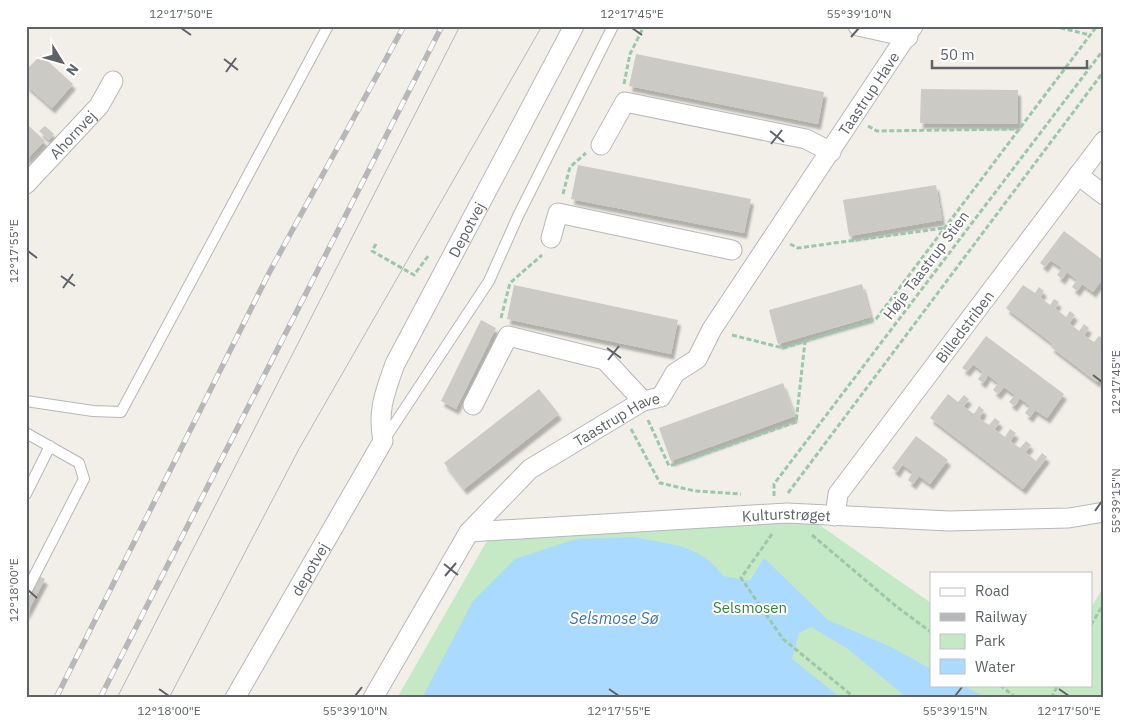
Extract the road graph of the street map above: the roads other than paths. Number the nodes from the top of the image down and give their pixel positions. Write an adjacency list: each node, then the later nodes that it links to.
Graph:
1 (328, 26): 15 (lane)
2 (574, 26): 19 (street, Depotvej)
3 (613, 26): 19 (lane)
4 (858, 26): 5 (street)
5 (910, 32): 9 (street, Taastrup Have)
6 (113, 81): 11 (street, Ahornvej)
7 (1104, 141): 10 (street, Billedstriben)
8 (602, 145): 9 (street)
9 (831, 152): 16 (street, Taastrup Have)
10 (1078, 175): 12 (street); 23 (street, Billedstriben)
11 (26, 184)
12 (1104, 195)
13 (547, 246): 14 (street)
14 (732, 250)
15 (26, 401)
16 (642, 402): 17 (street); 24 (street, Taastrup Have)
17 (473, 405)
18 (26, 433): 20 (lane)
19 (384, 441): 26 (street, depotvej)
20 (50, 446): 21 (lane); 25 (lane)
21 (26, 494)
22 (1104, 512): 23 (street, Kulturstrøget)
23 (835, 516): 24 (street, Kulturstrøget)
24 (469, 532): 27 (street, Taastrup Have)
25 (26, 592)
26 (236, 698)
27 (373, 698)

